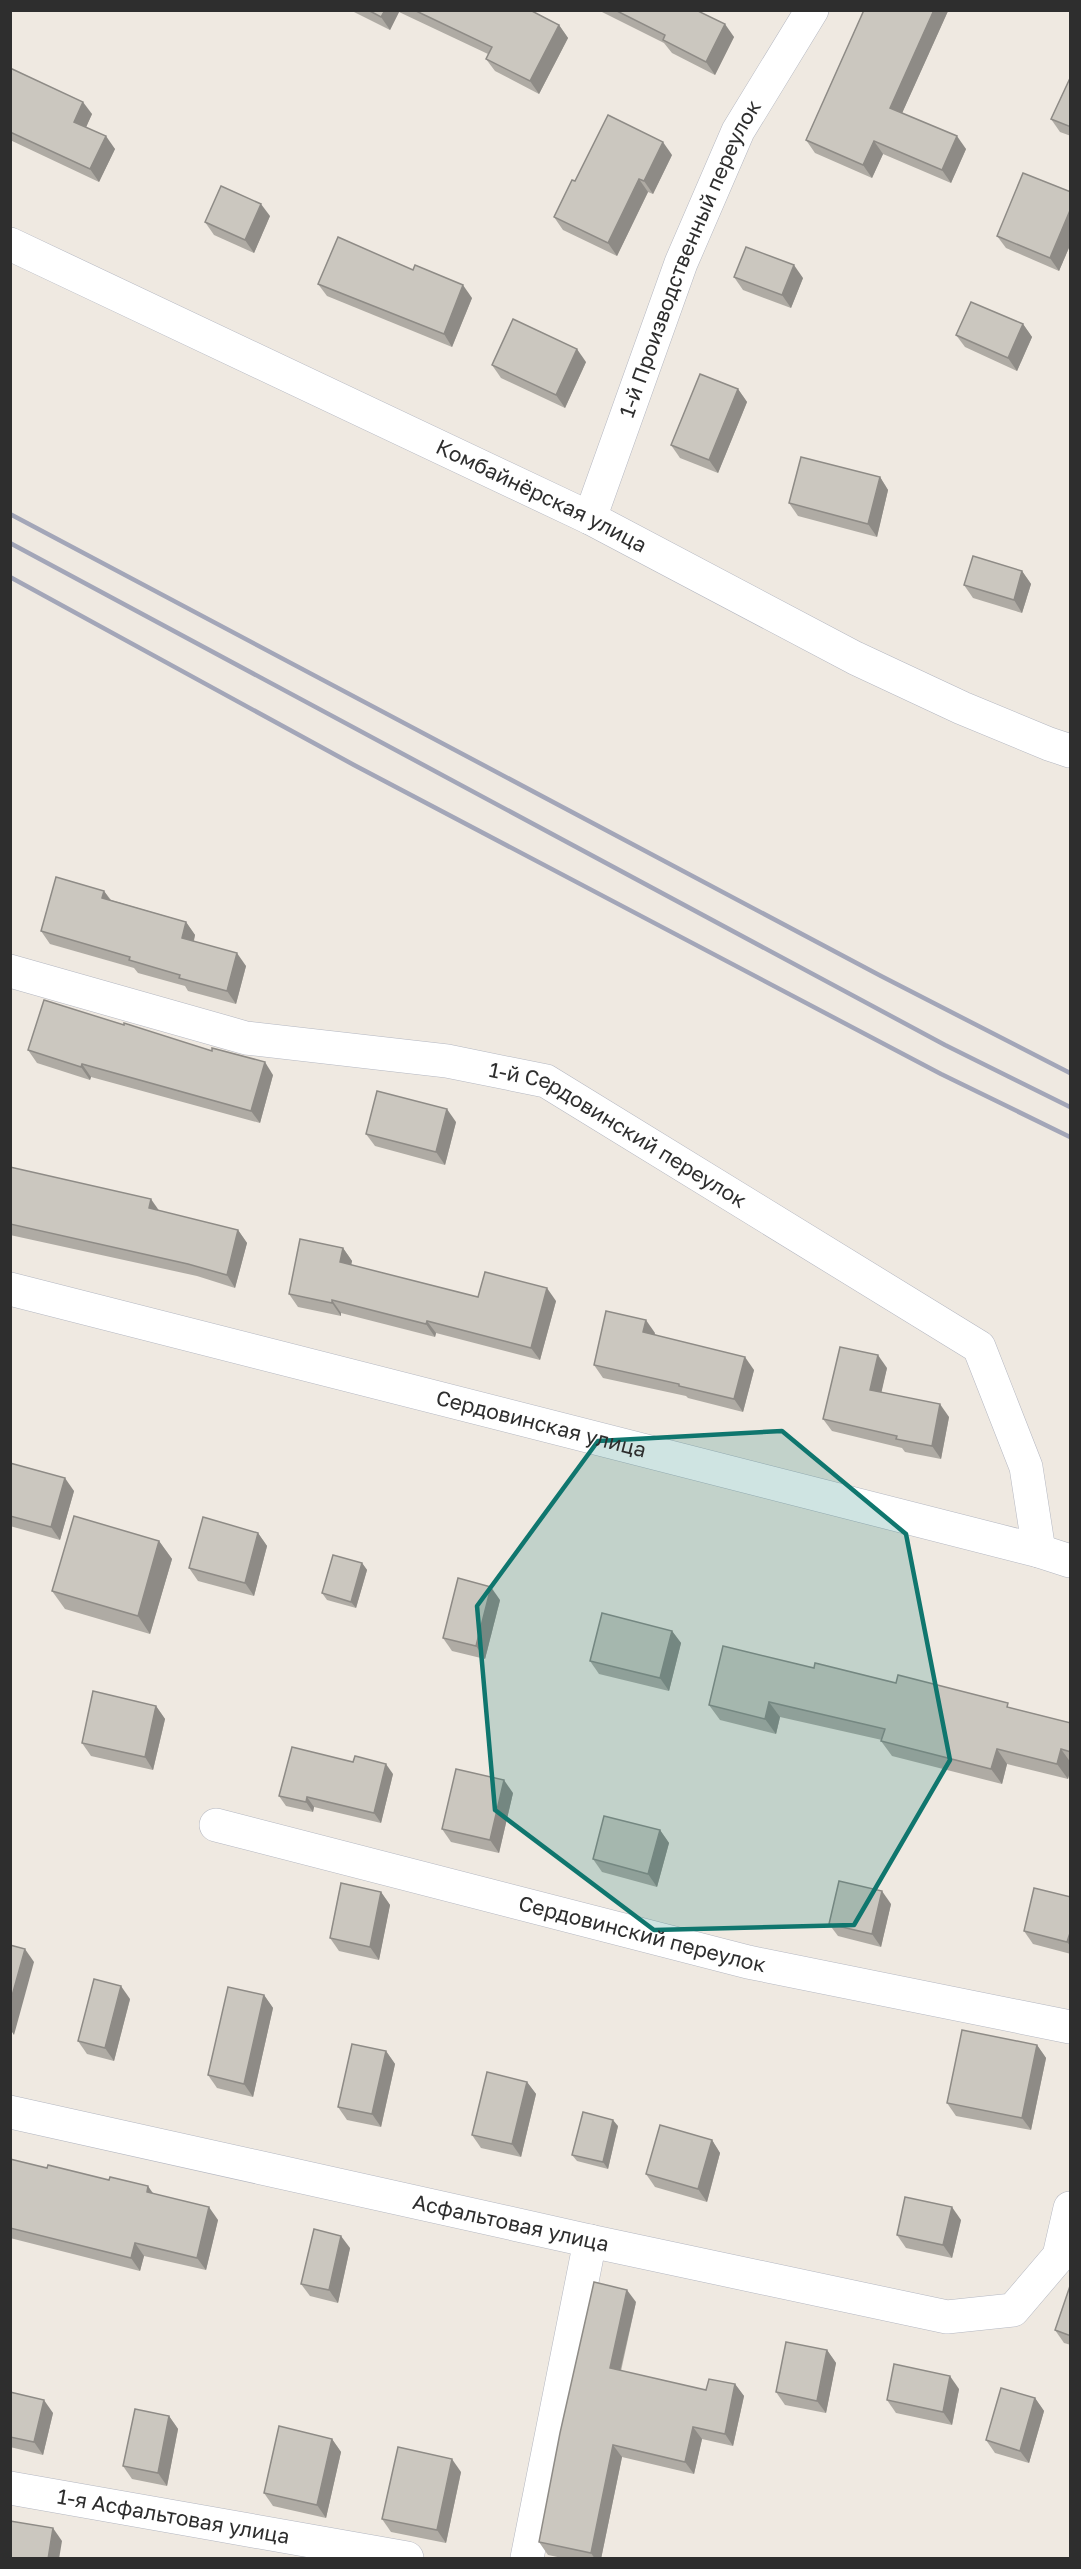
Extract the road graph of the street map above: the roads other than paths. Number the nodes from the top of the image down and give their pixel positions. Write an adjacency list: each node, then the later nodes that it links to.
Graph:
1 (812, 10): 3 (street, 1-й Производственный переулок)
2 (10, 244): 3 (street, Комбайнёрская улица)
3 (590, 518): 4 (street, Комбайнёрская улица)
4 (1071, 751)
5 (10, 971): 7 (street, 1-й Сердовинский переулок)
6 (10, 1289): 7 (street, Сердовинская улица)
7 (1039, 1551): 8 (street, Сердовинская улица)
8 (1071, 1561)
9 (216, 1825): 10 (street, Сердовинский переулок)
10 (1071, 2027)
11 (10, 2112): 13 (street, Асфальтовая улица)
12 (1071, 2208): 13 (street, Асфальтовая улица)
13 (590, 2241): 16 (street)
14 (10, 2488): 15 (street, 1-я Асфальтовая улица)
15 (407, 2559)
16 (527, 2559)

